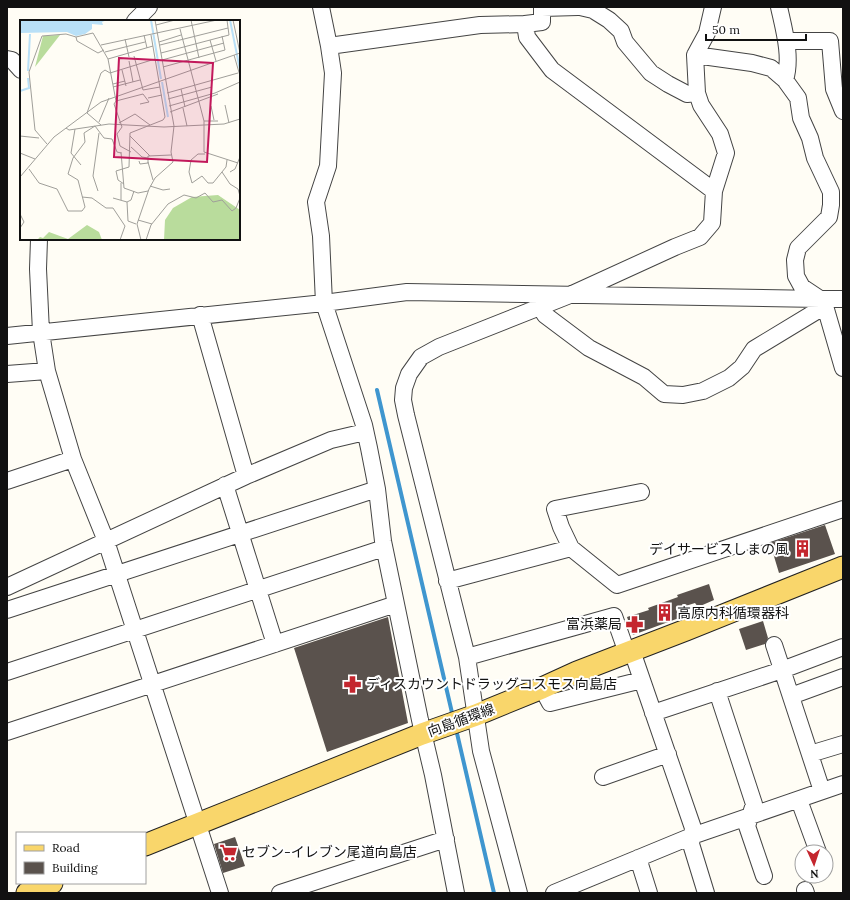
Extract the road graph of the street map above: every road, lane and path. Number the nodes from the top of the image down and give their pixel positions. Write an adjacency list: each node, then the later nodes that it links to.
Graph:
1 (149, 7): 7 (street)
2 (321, 7): 10 (street)
3 (579, 7): 6 (street); 15 (street)
4 (713, 7): 11 (street)
5 (780, 7): 9 (street)
6 (542, 8): 8 (street)
7 (136, 20)
8 (525, 24): 10 (street); 17 (street)
9 (786, 41): 14 (street); 16 (street)
10 (329, 46): 21 (street)
11 (695, 55): 14 (street); 15 (street)
12 (7, 59): 13 (street)
13 (20, 69)
14 (785, 80): 22 (street)
15 (697, 93): 17 (street)
16 (843, 111)
17 (714, 191): 19 (street)
18 (39, 240): 25 (street)
19 (570, 296): 21 (street); 22 (street); 23 (street)
20 (843, 298): 22 (street)
21 (324, 303): 24 (street); 30 (street)
22 (823, 303): 23 (street); 27 (street)
23 (540, 307): 44 (street)
24 (200, 315): 25 (street); 32 (street)
25 (41, 332): 26 (street); 28 (street)
26 (7, 336)
27 (843, 368)
28 (47, 371): 29 (street); 31 (street)
29 (7, 374)
30 (365, 432): 32 (street); 35 (street)
31 (73, 459): 33 (street); 39 (street)
32 (246, 476): 34 (street)
33 (7, 481)
34 (225, 485): 38 (street); 39 (street)
35 (377, 489): 38 (street); 40 (street)
36 (641, 492): 41 (street)
37 (843, 509): 41 (street)
38 (239, 534): 43 (street); 46 (street)
39 (106, 542): 43 (street); 45 (street)
40 (384, 548): 46 (street); 47 (street)
41 (571, 548): 44 (street)
42 (843, 567): 53 (main road, 向島循環線)
43 (117, 573): 48 (street); 49 (street)
44 (447, 581): 54 (street)
45 (7, 587)
46 (257, 590): 49 (street); 50 (street)
47 (396, 604): 50 (street); 66 (street)
48 (7, 610)
49 (135, 630): 56 (street); 59 (street)
50 (275, 644): 59 (street)
51 (774, 645): 55 (street)
52 (843, 647): 55 (street)
53 (629, 652): 54 (street); 58 (street); 60 (main road, 向島循環線)
54 (467, 657): 64 (street)
55 (782, 670): 61 (street); 62 (street)
56 (7, 672)
57 (843, 677): 62 (street)
58 (642, 680): 60 (street); 63 (street)
59 (153, 684): 65 (street); 75 (street)
60 (542, 688): 64 (main road, 向島循環線)
61 (717, 691): 63 (street); 74 (street)
62 (790, 696): 69 (street)
63 (653, 713): 68 (street)
64 (473, 716): 66 (main road, 向島循環線); 87 (street)
65 (7, 732)
66 (427, 732): 75 (main road, 向島循環線); 77 (street)
67 (843, 744): 69 (street)
68 (668, 754): 70 (street); 76 (street)
69 (810, 754): 72 (street)
70 (603, 777)
71 (843, 784): 72 (street)
72 (822, 791): 73 (street)
73 (799, 800): 74 (street); 78 (street)
74 (750, 817): 76 (street); 81 (street)
75 (198, 824): 79 (main road, 向島循環線); 84 (street)
76 (692, 836): 80 (street); 90 (street)
77 (446, 839): 85 (street); 86 (street)
78 (815, 844)
79 (146, 845)
80 (638, 858): 88 (street); 89 (street)
81 (764, 876)
82 (50, 884): 83 (main road)
83 (27, 893)
84 (220, 893)
85 (280, 893)
86 (456, 893)
87 (519, 893)
88 (554, 893)
89 (649, 893)
90 (706, 893)

